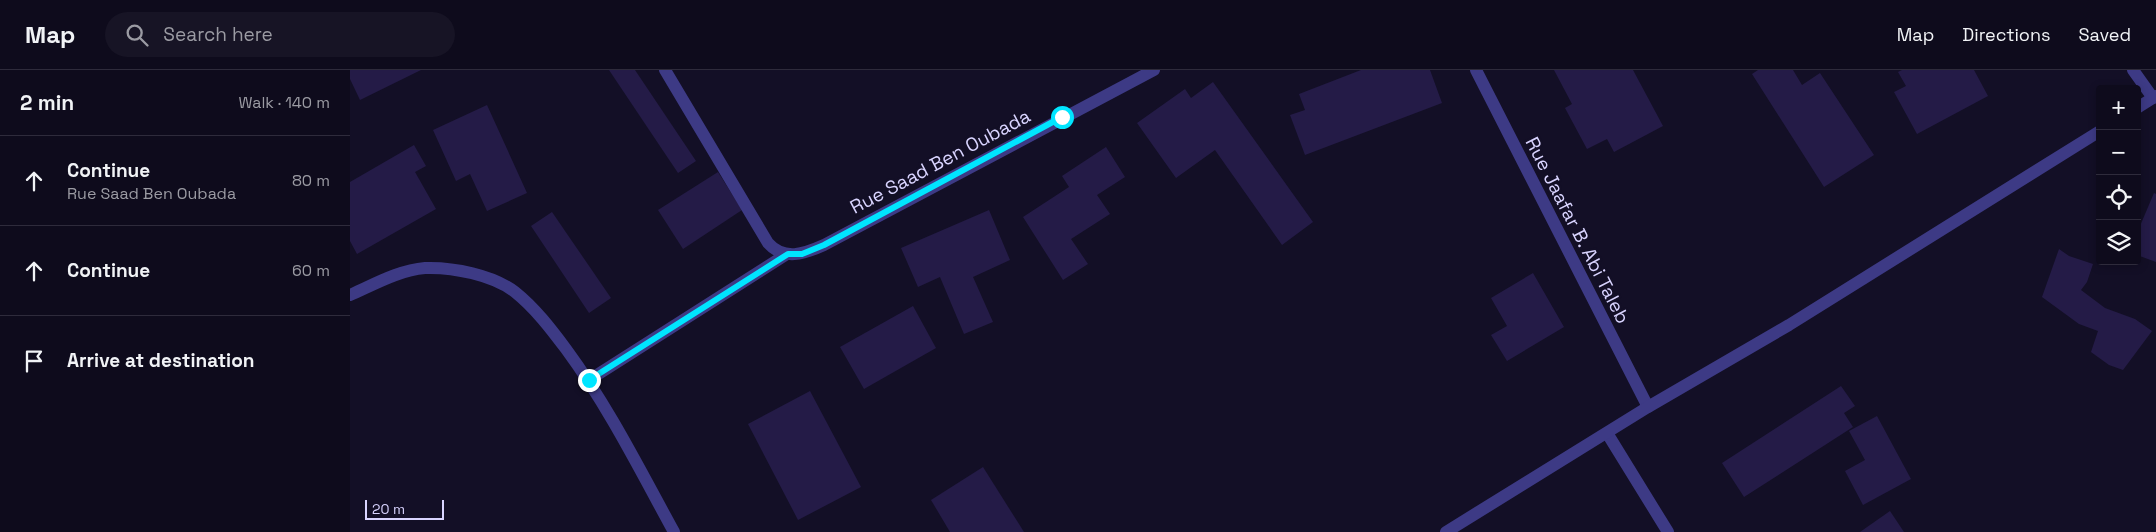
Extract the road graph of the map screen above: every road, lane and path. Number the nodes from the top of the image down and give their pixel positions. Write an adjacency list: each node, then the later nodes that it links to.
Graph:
1 (665, 70): 8 (street)
2 (1154, 70): 8 (street, Rue Saad Ben Oubada)
3 (1476, 70): 11 (street, Rue Jaafar B. Abi Taleb)
4 (2133, 70): 5 (street)
5 (2154, 97): 6 (street)
6 (2141, 105)
7 (2096, 133): 11 (street)
8 (792, 254): 10 (street, Rue Saad Ben Oubada)
9 (350, 295): 10 (street)
10 (589, 380): 13 (street)
11 (1648, 407): 12 (street)
12 (1607, 433): 14 (street); 15 (street)
13 (674, 532)
14 (1446, 532)
15 (1668, 532)

